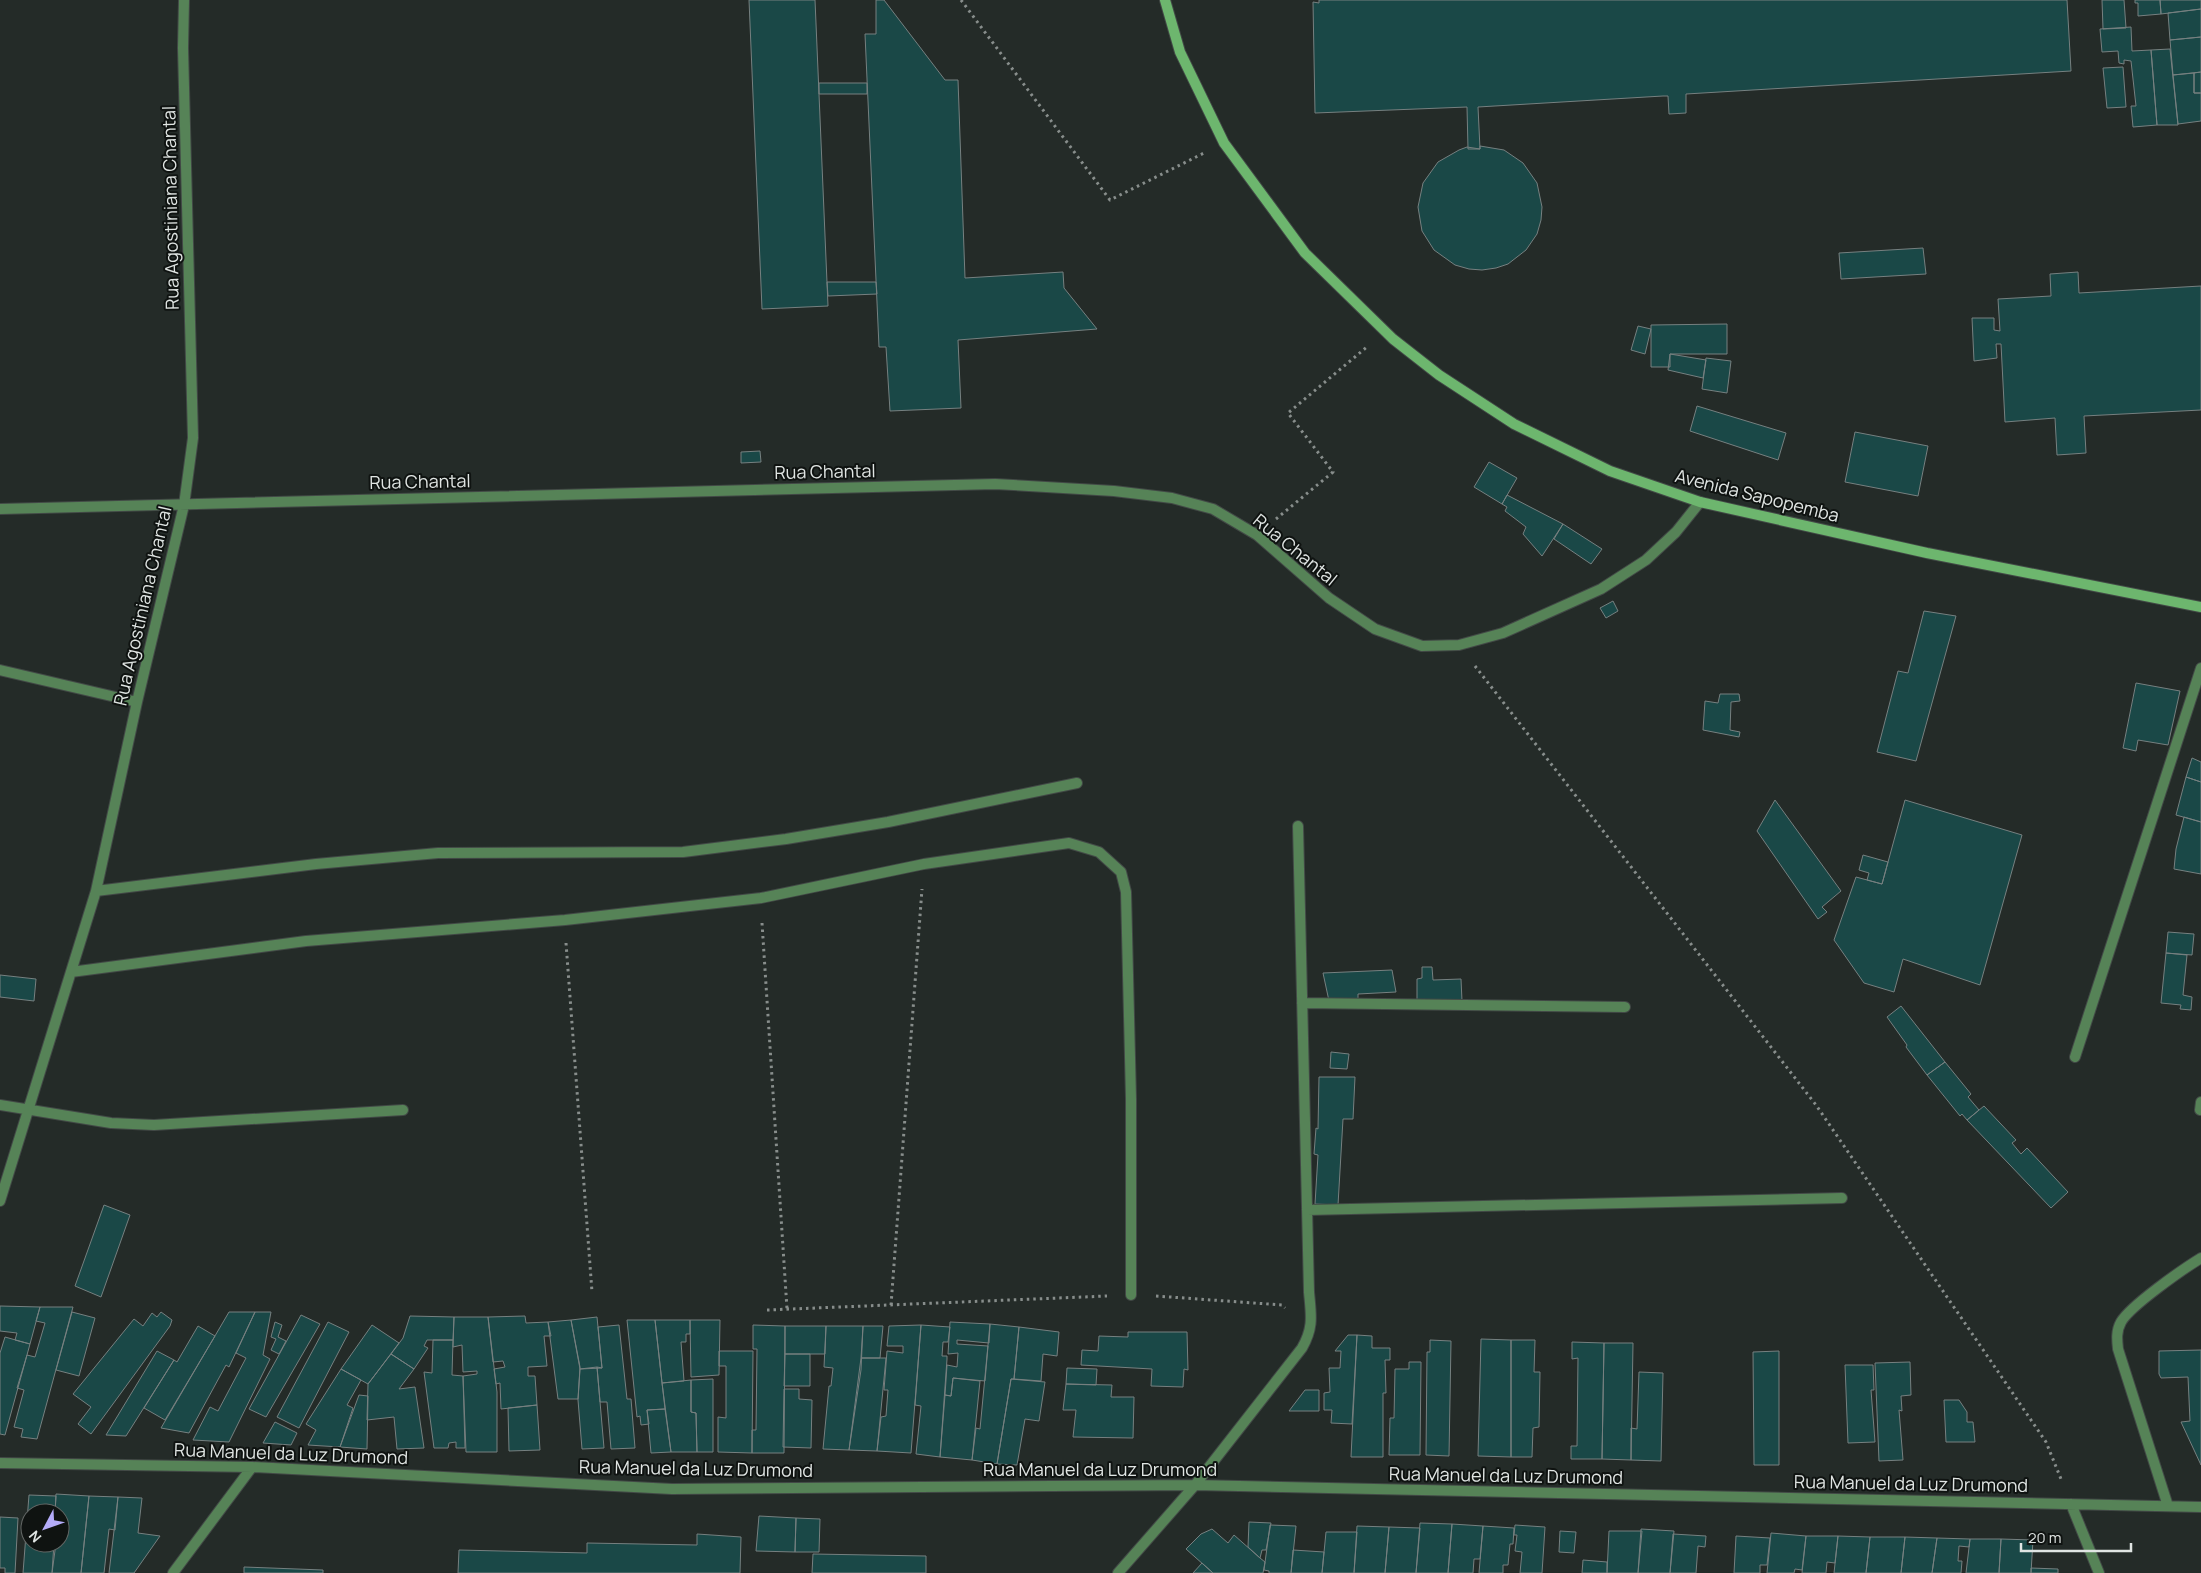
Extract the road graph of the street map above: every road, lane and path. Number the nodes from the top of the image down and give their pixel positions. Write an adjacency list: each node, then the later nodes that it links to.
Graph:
1 (184, 0): 7 (street, Rua Agostiniana Chantal)
2 (961, 0): 4 (path)
3 (1165, 0): 4 (main road, Avenida Sapopemba)
4 (1224, 143): 5 (main road, Avenida Sapopemba)
5 (1385, 332): 6 (main road, Avenida Sapopemba); 9 (path)
6 (1700, 502): 10 (main road, Avenida Sapopemba); 11 (street)
7 (184, 505): 8 (street, Rua Chantal); 9 (street, Rua Chantal); 14 (street, Rua Agostiniana Chantal)
8 (0, 510)
9 (1257, 535): 11 (street, Rua Chantal)
10 (2201, 606)
11 (1460, 645): 41 (path)
12 (2201, 668): 24 (street)
13 (0, 670): 14 (street)
14 (137, 702): 18 (street, Rua Agostiniana Chantal)
15 (1077, 783): 18 (street)
16 (1298, 826): 22 (street)
17 (924, 864): 19 (street); 33 (street); 34 (path)
18 (96, 891): 21 (street, Rua Agostiniana Chantal)
19 (760, 898): 20 (street); 35 (path)
20 (565, 920): 21 (street); 32 (path)
21 (71, 972): 26 (street, Rua Agostiniana Chantal)
22 (1302, 1003): 23 (street); 30 (street)
23 (1625, 1007)
24 (2075, 1057)
25 (0, 1105): 26 (street)
26 (28, 1108): 27 (street); 29 (street, Rua Agostiniana Chantal)
27 (404, 1110)
28 (1842, 1198): 30 (street)
29 (0, 1201)
30 (1307, 1210): 37 (street)
31 (2201, 1258): 42 (street)
32 (592, 1292)
33 (1131, 1294): 34 (path); 37 (path)
34 (891, 1305): 35 (path)
35 (787, 1309): 36 (path)
36 (766, 1310)
37 (1310, 1334): 40 (street)
38 (0, 1463): 39 (street, Rua Manuel da Luz Drumond)
39 (252, 1467): 40 (street, Rua Manuel da Luz Drumond); 44 (street)
40 (1195, 1485): 41 (street, Rua Manuel da Luz Drumond); 45 (street)
41 (2071, 1504): 42 (street, Rua Manuel da Luz Drumond); 46 (street)
42 (2168, 1506): 43 (street, Rua Manuel da Luz Drumond)
43 (2201, 1507)
44 (173, 1573)
45 (1118, 1573)
46 (2099, 1573)

